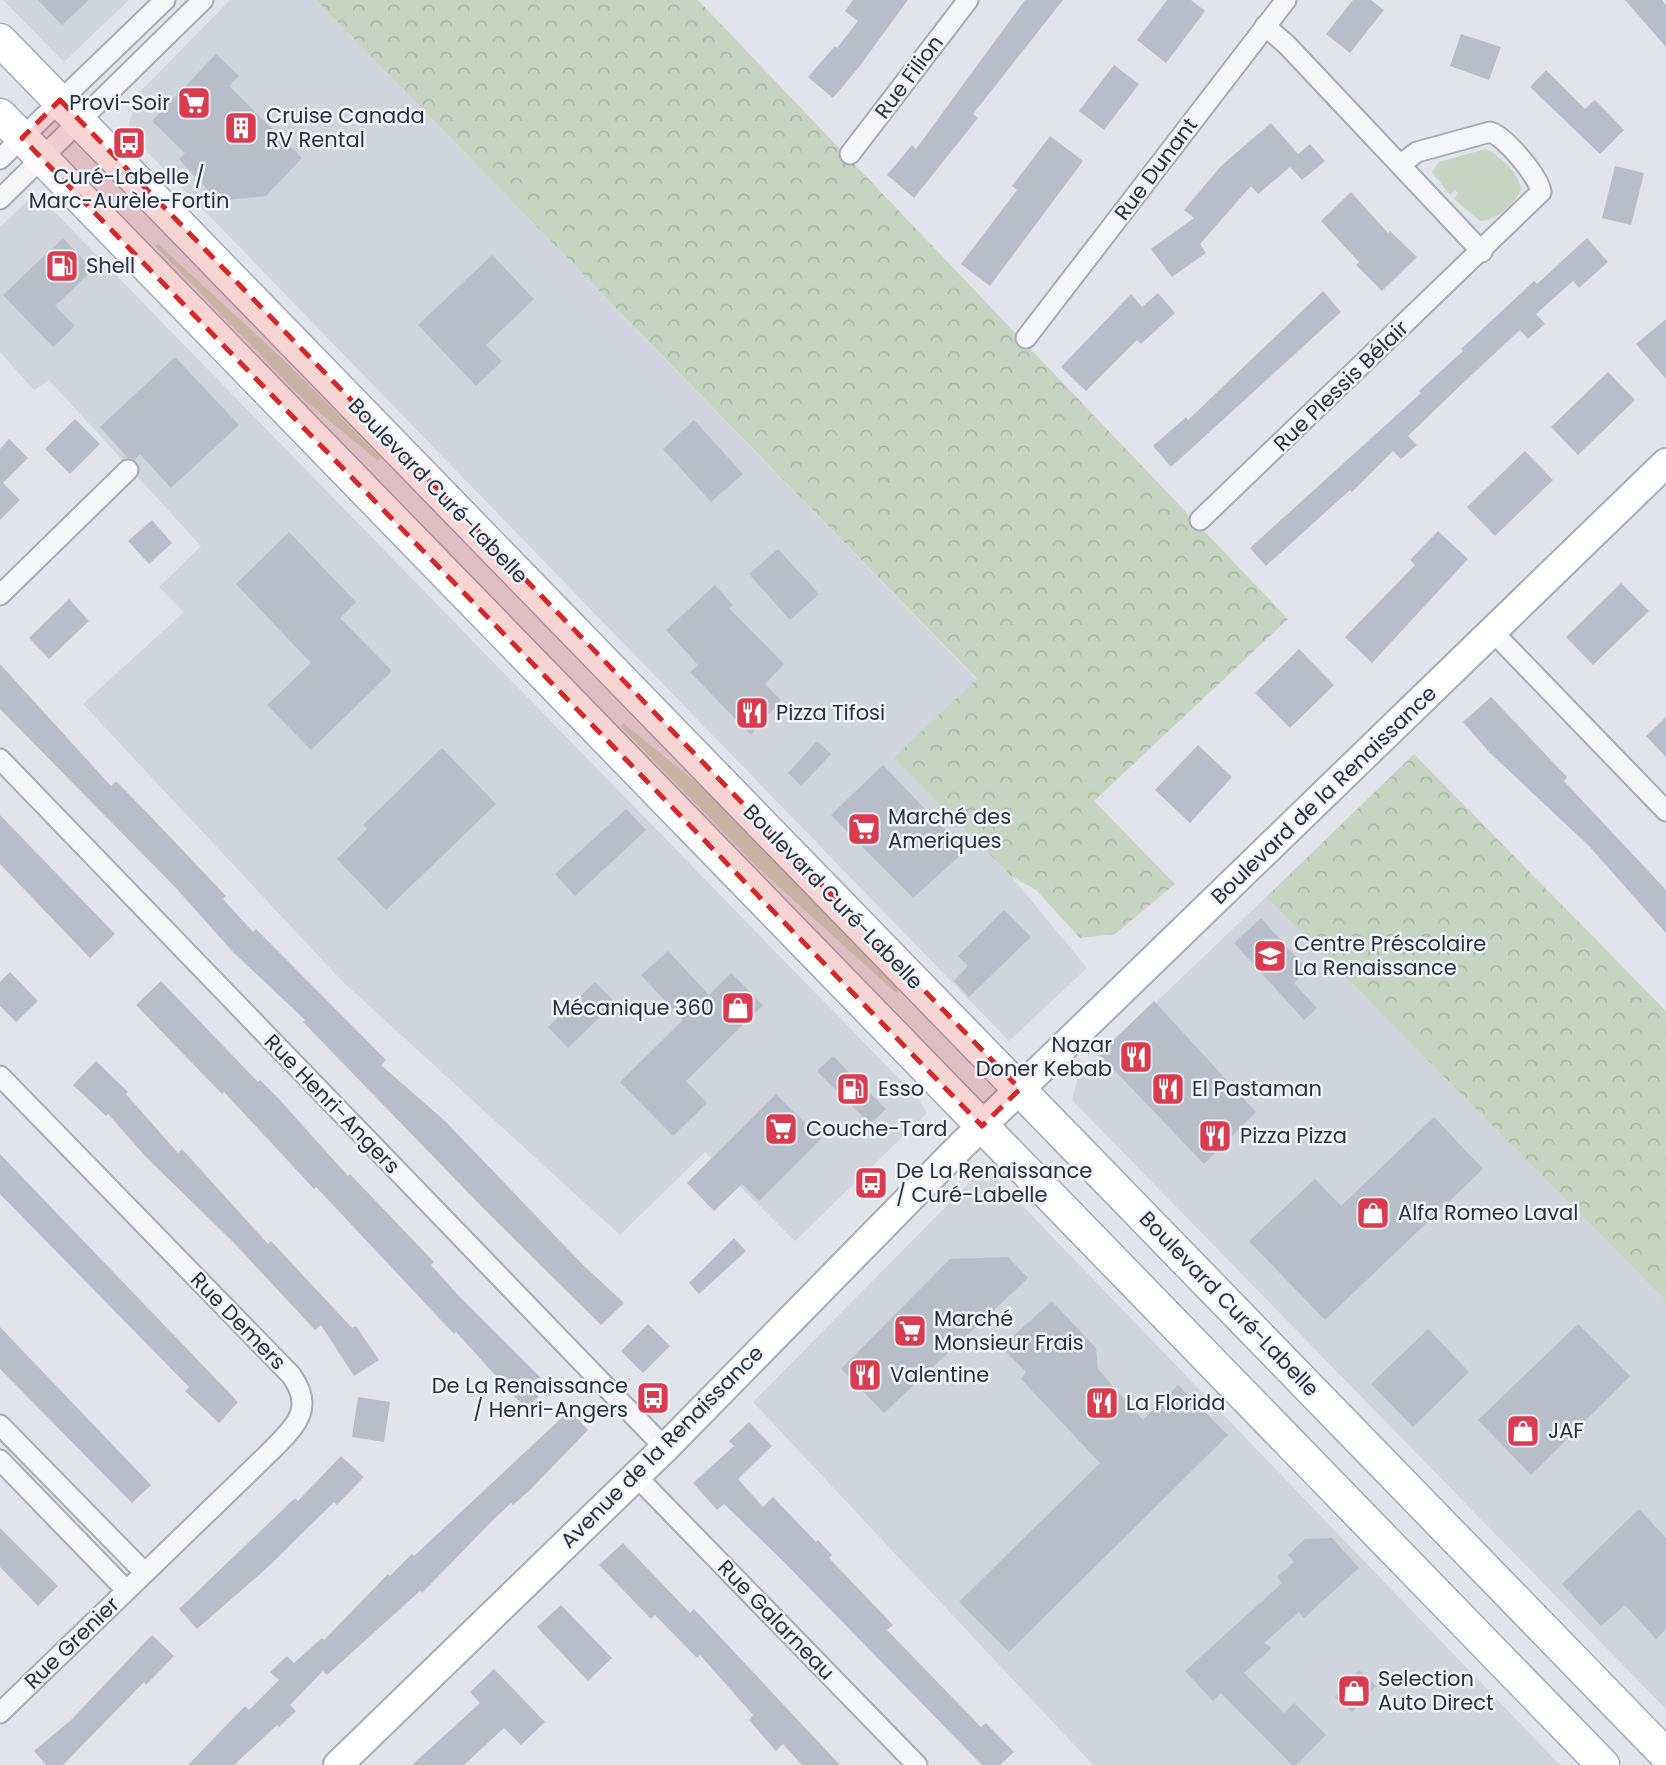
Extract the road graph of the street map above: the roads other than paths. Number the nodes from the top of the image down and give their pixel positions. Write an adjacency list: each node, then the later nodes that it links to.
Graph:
1 (165, 0): 7 (street)
2 (203, 0): 7 (street)
3 (968, 0): 10 (street, Rue Filion)
4 (1286, 0): 5 (street, Rue Dunant)
5 (1265, 26): 11 (street); 14 (street, Rue Dunant)
6 (0, 40): 7 (main road, Boulevard Curé-Labelle)
7 (70, 110): 9 (street); 9 (street); 23 (main road, Boulevard Curé-Labelle)
8 (0, 115): 9 (main road)
9 (21, 152): 12 (street); 24 (main road)
10 (850, 154)
11 (1401, 164): 13 (street); 13 (street, Rue Plessis Bélair)
12 (0, 199)
13 (1482, 252): 17 (street, Rue Plessis Bélair)
14 (1026, 338)
15 (1666, 463): 19 (street, Boulevard de la Renaissance)
16 (128, 470): 18 (street)
17 (1200, 520)
18 (0, 595)
19 (1493, 632): 21 (street); 23 (street, Boulevard de la Renaissance)
20 (0, 759): 26 (street, Rue Henri-Angers)
21 (1666, 811)
22 (0, 1076): 29 (street, Rue Demers)
23 (1020, 1089): 24 (street, Boulevard de la Renaissance); 32 (main road, Boulevard Curé-Labelle)
24 (982, 1126): 26 (street, Avenue de la Renaissance); 35 (main road)
25 (0, 1425): 29 (street)
26 (665, 1448): 28 (street, Avenue de la Renaissance)
27 (0, 1460): 30 (street)
28 (636, 1476): 33 (street, Avenue de la Renaissance); 34 (street, Rue Galarneau)
29 (144, 1572): 30 (street, Rue Grenier)
30 (126, 1590): 31 (street, Rue Grenier)
31 (0, 1713)
32 (1666, 1755)
33 (338, 1765)
34 (917, 1765)
35 (1603, 1765)

